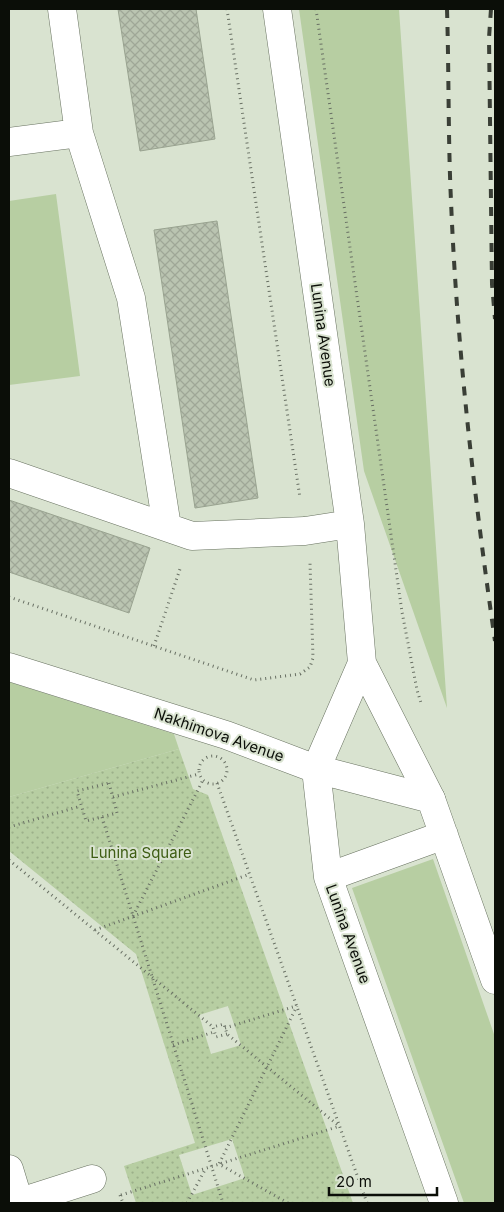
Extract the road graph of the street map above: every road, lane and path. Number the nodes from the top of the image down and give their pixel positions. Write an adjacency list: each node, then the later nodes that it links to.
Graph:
1 (62, 9): 5 (main road)
2 (227, 9): 10 (path)
3 (277, 9): 8 (main road, Lunina Avenue)
4 (316, 9): 15 (path)
5 (79, 133): 6 (main road); 9 (main road)
6 (9, 142)
7 (9, 473): 9 (main road)
8 (350, 524): 10 (main road); 13 (main road, Lunina Avenue)
9 (179, 531): 10 (main road); 12 (path)
10 (305, 531): 12 (path)
11 (9, 597): 12 (path)
12 (154, 646)
13 (362, 663): 16 (main road, Lunina Avenue); 21 (main road, Lunina Avenue)
14 (9, 667): 16 (main road, Nakhimova Avenue)
15 (423, 708)
16 (316, 769): 21 (main road, Nakhimova Avenue); 28 (main road, Lunina Avenue)
17 (199, 774): 18 (path); 19 (path); 20 (path)
18 (203, 780): 19 (path); 29 (path)
19 (217, 783): 27 (path)
20 (113, 798): 22 (path); 23 (path)
21 (431, 799): 25 (main road, Lunina Avenue)
22 (81, 806): 23 (path); 24 (path)
23 (102, 817): 29 (path)
24 (9, 827)
25 (444, 835): 28 (main road); 32 (main road, Lunina Avenue)
26 (9, 860): 30 (path)
27 (250, 874): 29 (path); 33 (path)
28 (328, 877): 51 (main road, Lunina Avenue)
29 (133, 916): 30 (path); 31 (path)
30 (94, 930): 31 (path)
31 (152, 976): 35 (path); 37 (path)
32 (495, 980)
33 (297, 1006): 34 (path); 38 (path); 39 (path)
34 (225, 1028): 35 (path); 36 (path)
35 (214, 1029): 36 (path); 37 (path)
36 (227, 1034): 38 (path)
37 (173, 1045): 41 (path)
38 (267, 1066): 39 (path); 40 (path)
39 (340, 1126): 40 (path); 50 (path)
40 (219, 1164): 41 (path); 49 (path)
41 (212, 1167): 42 (path); 48 (path)
42 (206, 1168): 46 (path); 47 (path)
43 (9, 1169): 45 (main road)
44 (92, 1179): 45 (main road)
45 (18, 1203)
46 (123, 1203)
47 (187, 1203)
48 (223, 1203)
49 (288, 1203)
50 (367, 1203)
51 (444, 1203)

